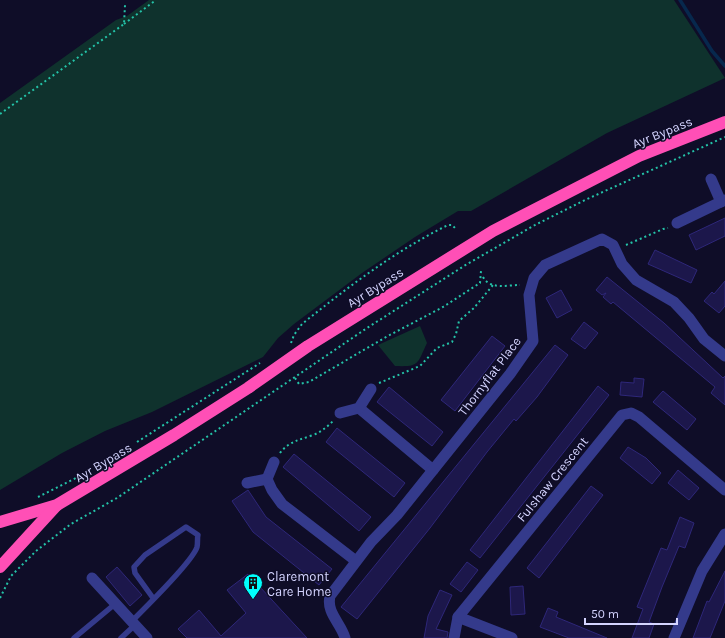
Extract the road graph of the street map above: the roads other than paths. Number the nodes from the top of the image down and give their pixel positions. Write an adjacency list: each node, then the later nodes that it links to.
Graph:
1 (725, 122): 14 (highway, Ayr Bypass)
2 (711, 179): 3 (street)
3 (723, 201): 4 (street)
4 (676, 223)
5 (724, 352): 10 (street, Thornyflat Place)
6 (373, 389): 7 (street)
7 (359, 408): 8 (street); 10 (street)
8 (336, 417)
9 (274, 462): 11 (street)
10 (433, 470): 17 (street, Thornyflat Place)
11 (267, 479): 12 (street); 17 (street)
12 (247, 483)
13 (725, 490): 22 (street, Fulshaw Crescent)
14 (57, 505): 15 (highway, Ayr Bypass); 18 (highway, Ayr Bypass)
15 (0, 522)
16 (725, 534): 30 (street)
17 (356, 561): 27 (street, Thornyflat Place)
18 (0, 567)
19 (92, 578): 21 (street)
20 (153, 598): 20 (lane); 23 (lane)
21 (115, 604): 23 (street); 24 (lane)
22 (458, 617): 28 (street); 29 (street)
23 (134, 623): 25 (lane); 26 (street)
24 (74, 638)
25 (121, 638)
26 (147, 638)
27 (345, 638)
28 (454, 638)
29 (512, 638)
30 (674, 638)

